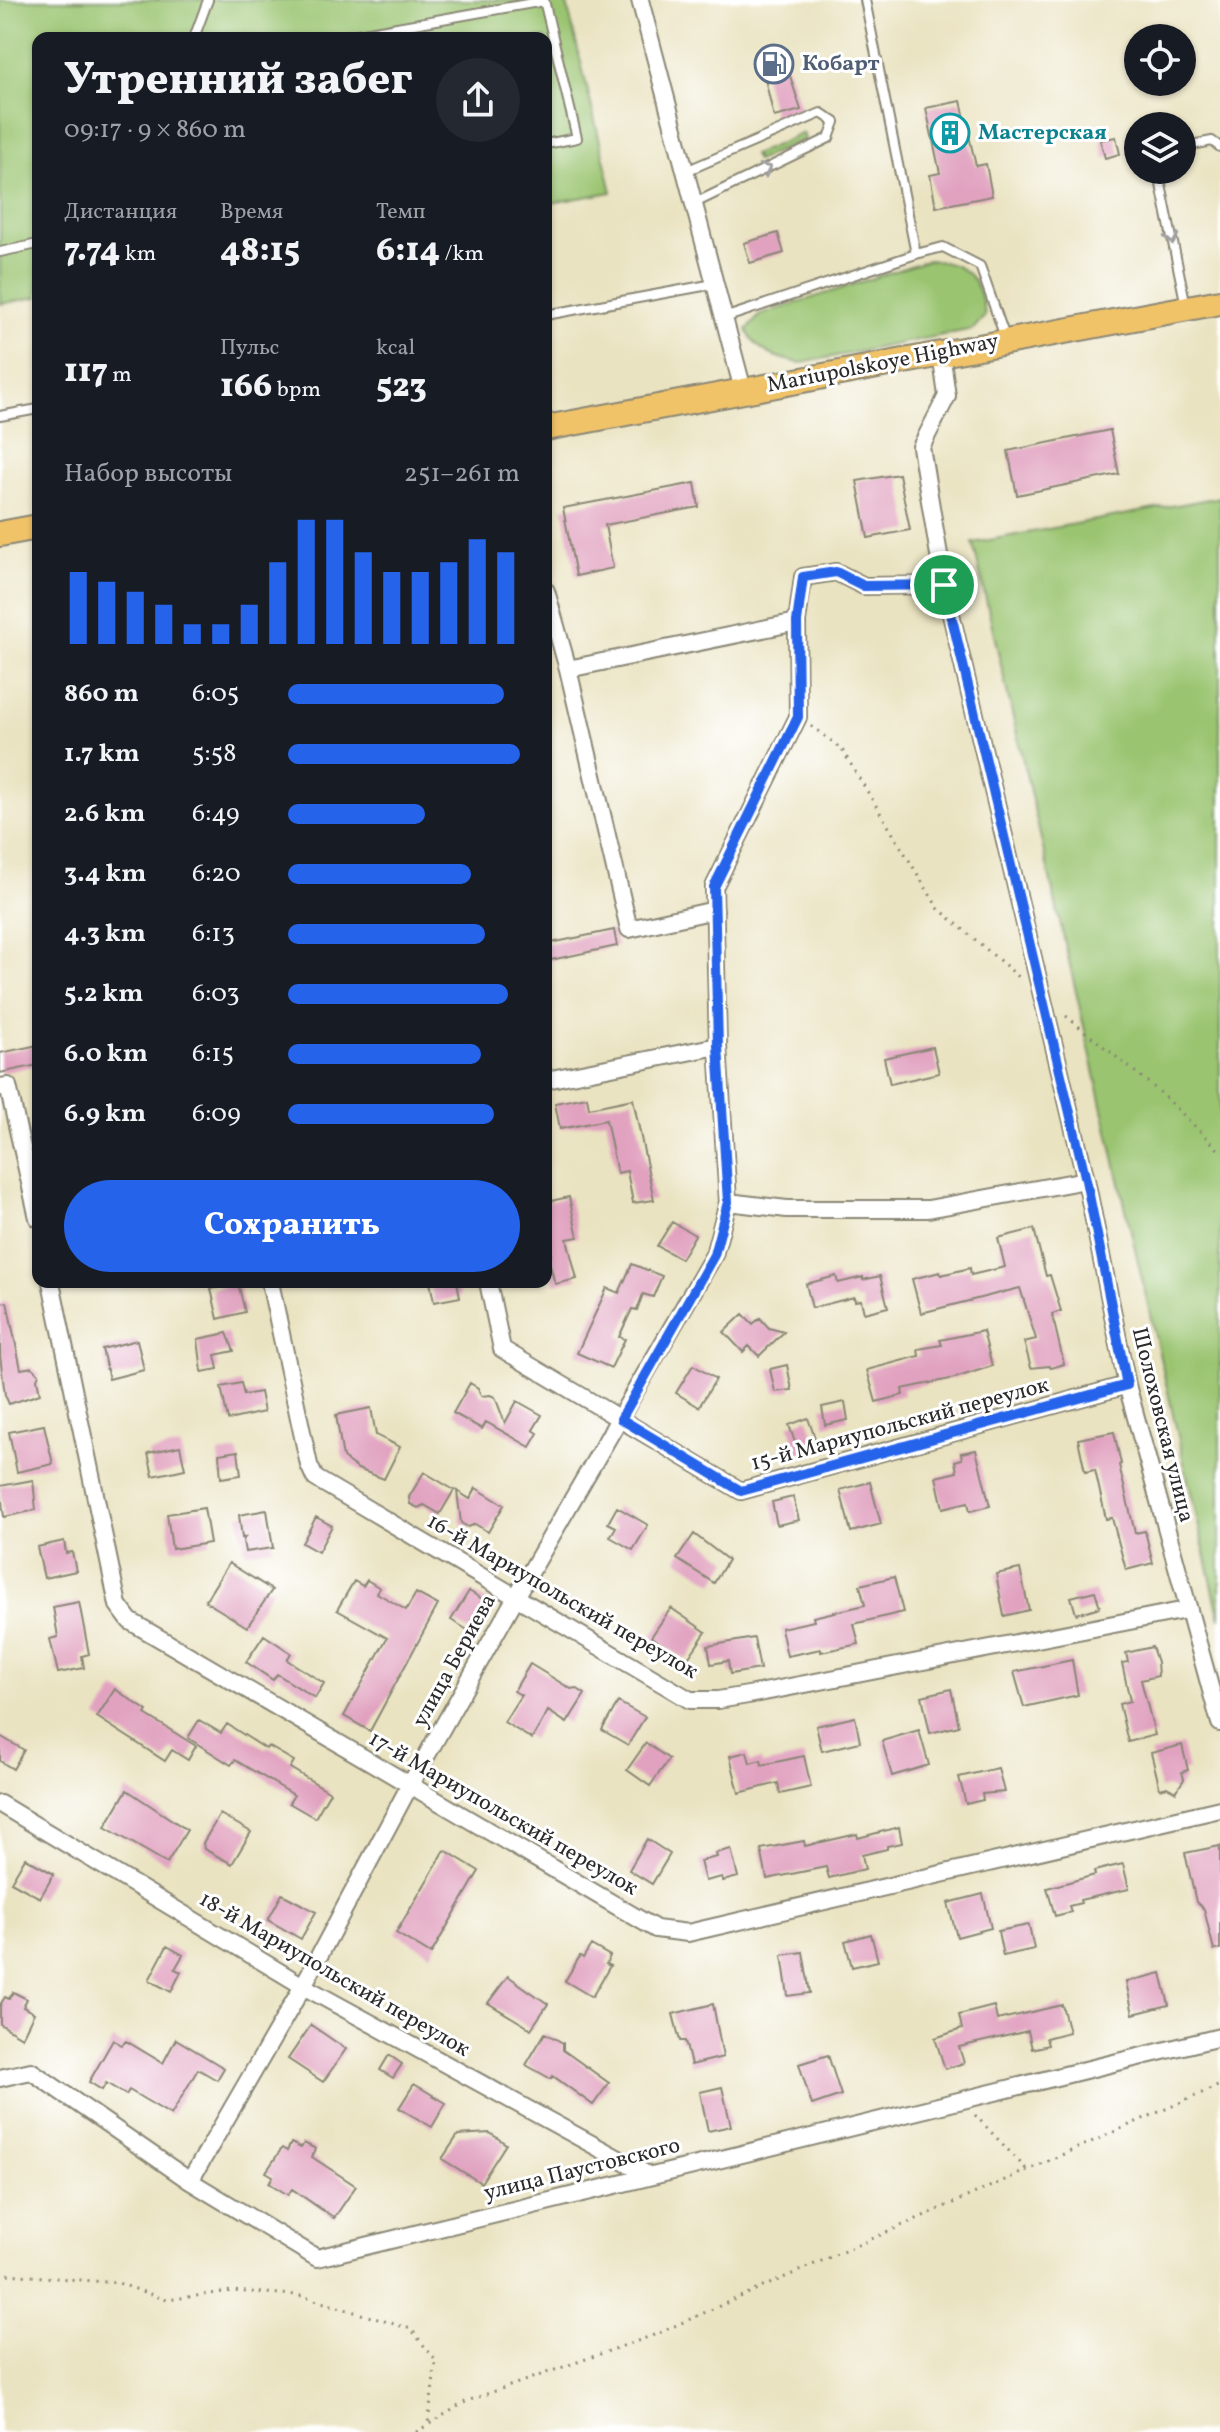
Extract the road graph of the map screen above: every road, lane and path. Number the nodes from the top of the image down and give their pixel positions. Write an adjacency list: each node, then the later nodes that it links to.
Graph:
1 (208, 0): 5 (lane)
2 (544, 0): 6 (lane); 7 (lane)
3 (640, 0): 12 (street)
4 (865, 0): 17 (lane)
5 (196, 32)
6 (368, 32)
7 (552, 32)
8 (552, 33): 9 (lane)
9 (552, 143)
10 (1196, 144): 11 (lane)
11 (1220, 147)
12 (686, 171): 14 (street); 14 (lane, one-way to 12)
13 (1161, 184): 20 (lane, one-way to 20)
14 (695, 203): 18 (street)
15 (32, 245): 16 (lane)
16 (0, 252)
17 (916, 254): 22 (lane); 23 (lane)
18 (714, 284): 21 (lane); 22 (street)
19 (1220, 302): 20 (main road, Mariupolskoye Highway)
20 (1186, 308): 23 (main road, Mariupolskoye Highway)
21 (552, 314)
22 (724, 318): 25 (street)
23 (1006, 341): 24 (main road, Mariupolskoye Highway)
24 (941, 353): 25 (main road, Mariupolskoye Highway); 31 (street, Шолоховская улица)
25 (743, 390): 28 (main road, Mariupolskoye Highway)
26 (32, 410): 27 (lane)
27 (0, 416)
28 (552, 427)
29 (32, 528): 30 (main road)
30 (0, 534)
31 (944, 585): 33 (street); 37 (street, Шолоховская улица)
32 (552, 612): 34 (street)
33 (797, 622): 34 (street); 35 (street)
34 (568, 669): 36 (street)
35 (798, 717): 36 (street, улица Бериева); 37 (path)
36 (715, 910): 38 (street, улица Бериева)
37 (1040, 995): 41 (path); 43 (street, Шолоховская улица)
38 (718, 1046): 39 (street); 44 (street, улица Бериева)
39 (552, 1079)
40 (0, 1087): 42 (street)
41 (1220, 1151)
42 (32, 1179)
43 (1086, 1180): 44 (street); 48 (street, Шолоховская улица)
44 (728, 1202): 49 (street, улица Бериева)
45 (52, 1288): 53 (street, 17-й Мариупольский переулок)
46 (271, 1288): 50 (street, 16-й Мариупольский переулок)
47 (489, 1288): 49 (street, 15-й Мариупольский переулок)
48 (1127, 1385): 49 (street, 15-й Мариупольский переулок); 51 (street, Шолоховская улица)
49 (621, 1419): 50 (street, улица Бериева)
50 (516, 1597): 51 (street, 16-й Мариупольский переулок); 53 (street, улица Бериева)
51 (1186, 1610): 52 (street, Шолоховская улица)
52 (1220, 1723)
53 (410, 1785): 55 (street, 17-й Мариупольский переулок); 56 (street, улица Бериева)
54 (0, 1804): 56 (street, 18-й Мариупольский переулок)
55 (1220, 1809)
56 (303, 1986): 62 (street, 18-й Мариупольский переулок); 63 (street, улица Бериева)
57 (1220, 2037): 60 (street, улица Паустовского)
58 (0, 2078): 63 (street, улица Паустовского)
59 (1220, 2085): 61 (path)
60 (962, 2100): 61 (path); 62 (street, улица Паустовского)
61 (1027, 2170): 65 (path)
62 (650, 2176): 63 (street, улица Паустовского)
63 (190, 2181)
64 (0, 2276): 65 (path)
65 (428, 2424): 66 (path)
66 (416, 2432)

